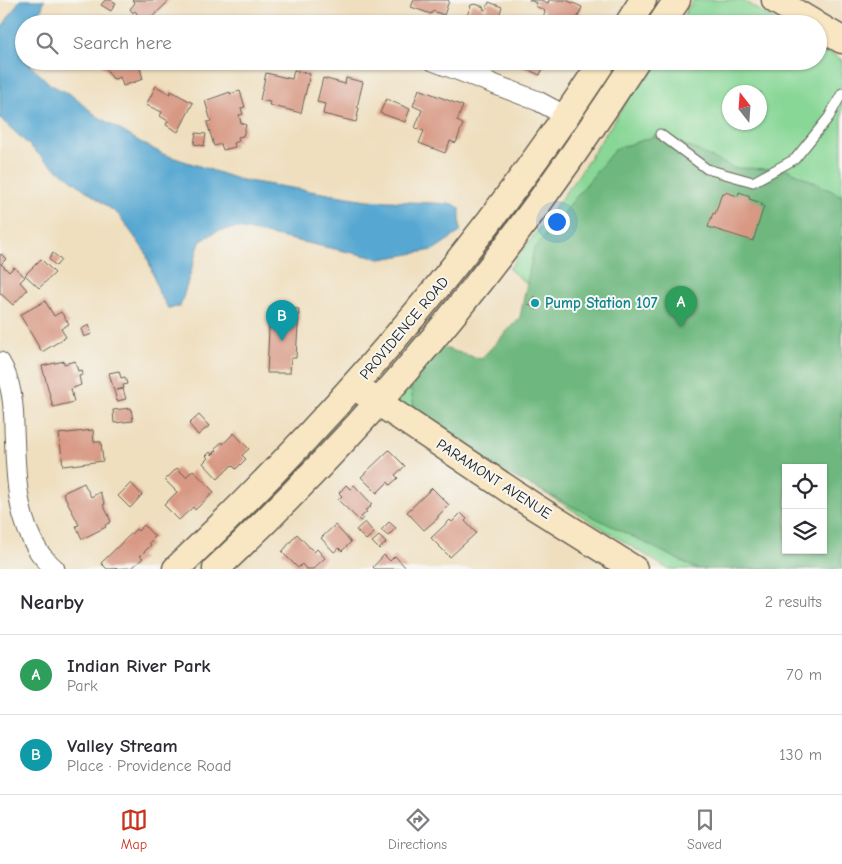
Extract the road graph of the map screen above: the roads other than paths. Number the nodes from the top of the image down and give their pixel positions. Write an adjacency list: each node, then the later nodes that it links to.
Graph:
1 (643, 0): 4 (main road)
2 (677, 0): 5 (main road)
3 (775, 0): 6 (main road)
4 (634, 15)
5 (667, 15)
6 (800, 15)
7 (827, 31): 8 (main road)
8 (842, 40)
9 (457, 70): 13 (street)
10 (597, 70): 13 (main road, PROVIDENCE ROAD)
11 (630, 70): 17 (main road, PROVIDENCE ROAD)
12 (842, 93): 14 (lane)
13 (566, 116): 16 (main road, PROVIDENCE ROAD)
14 (660, 134)
15 (0, 362): 18 (street)
16 (354, 387): 17 (main road, PARAMONT AVENUE); 20 (main road, PROVIDENCE ROAD)
17 (378, 402): 21 (main road, PROVIDENCE ROAD); 22 (main road, PARAMONT AVENUE)
18 (7, 408): 19 (street)
19 (55, 569)
20 (176, 569)
21 (216, 569)
22 (634, 569)

